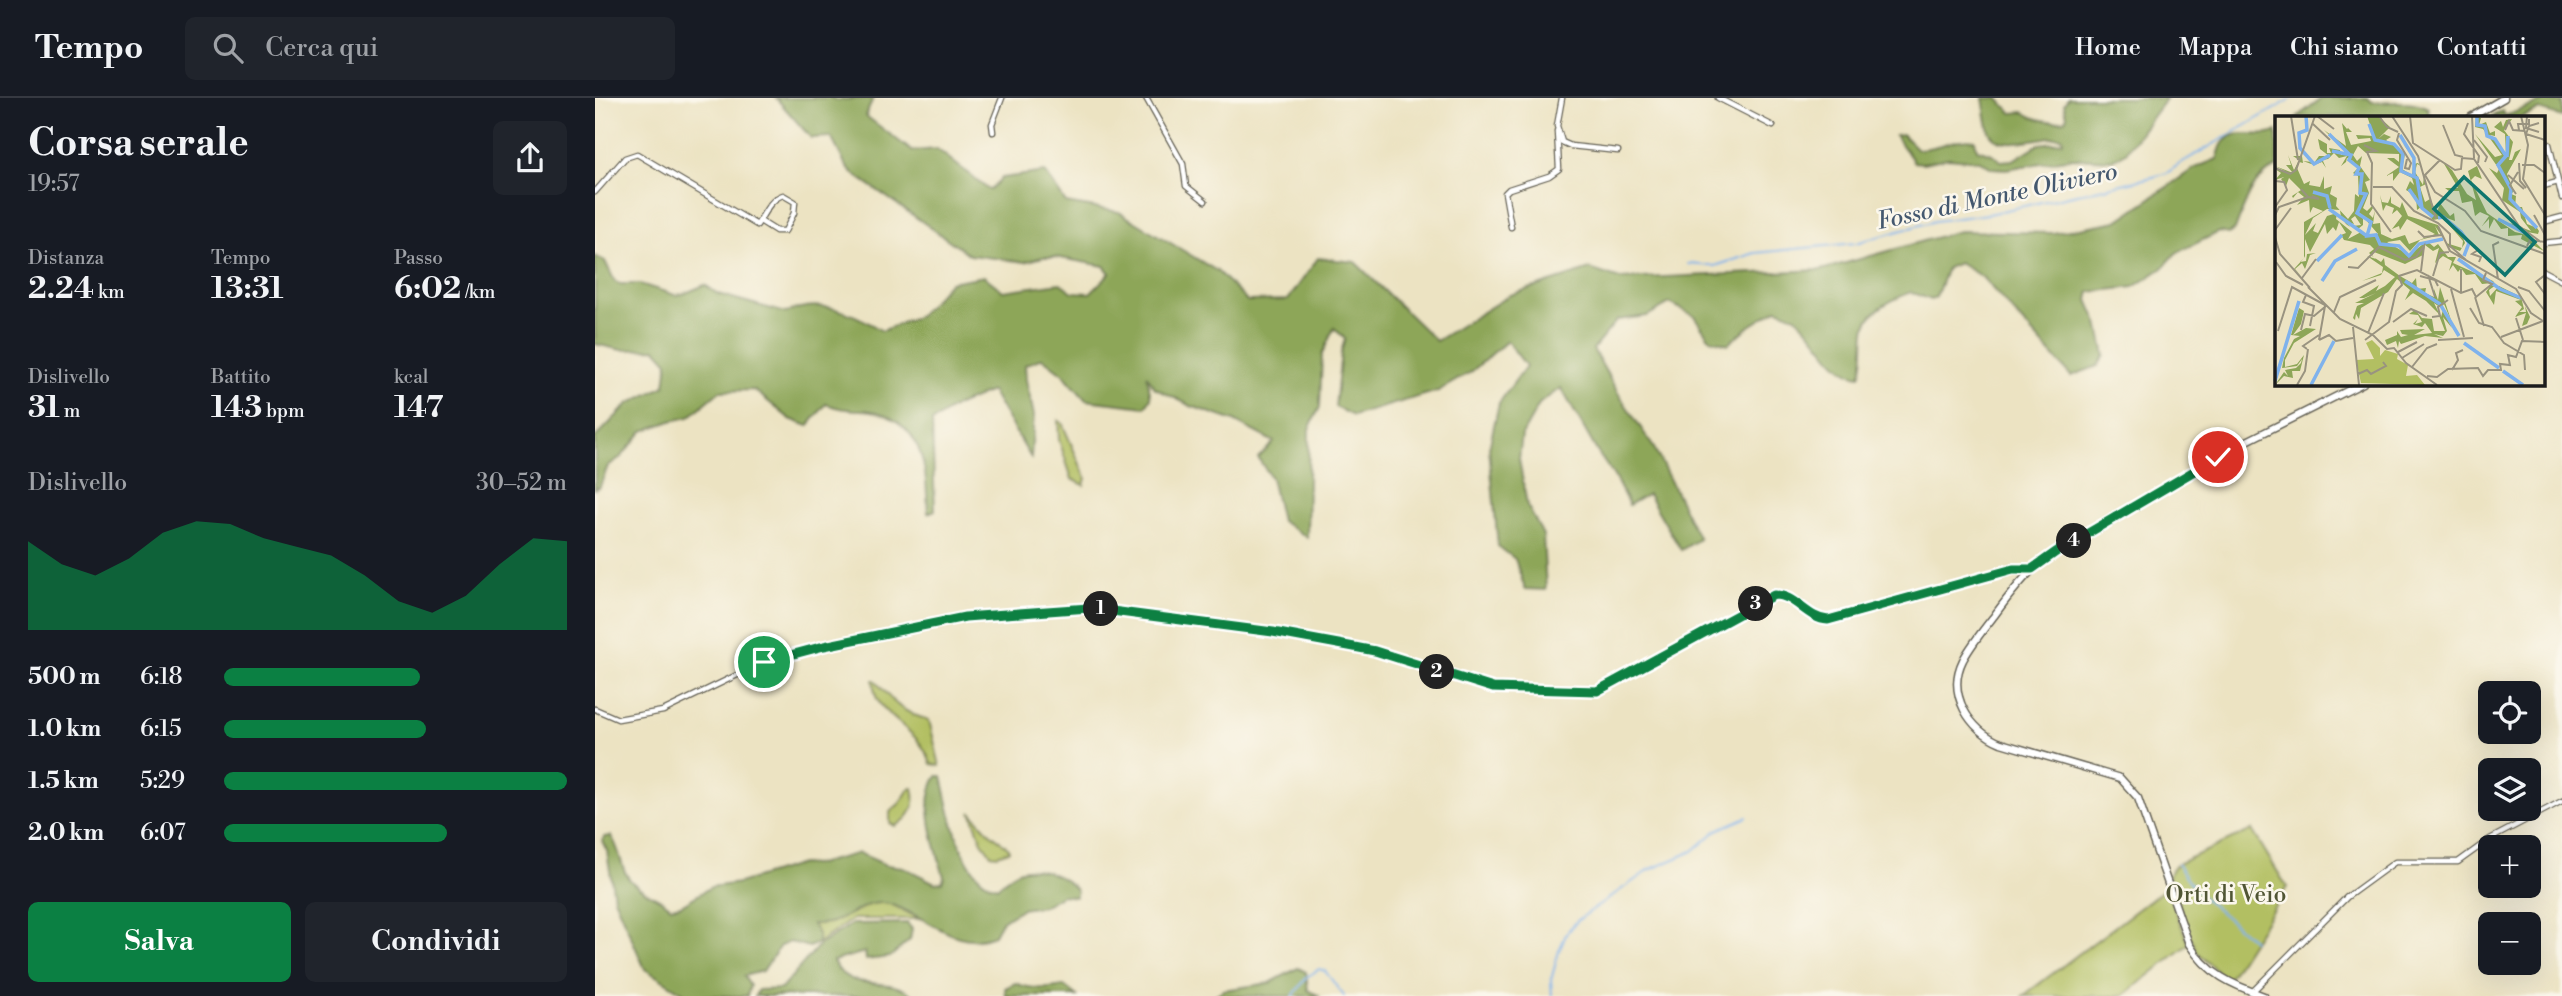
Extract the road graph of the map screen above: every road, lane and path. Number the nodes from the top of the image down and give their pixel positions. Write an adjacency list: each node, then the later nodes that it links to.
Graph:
1 (1002, 98): 9 (street)
2 (1146, 98): 17 (street)
3 (1562, 98): 8 (street)
4 (1718, 98): 7 (street)
5 (2504, 98): 6 (street)
6 (2473, 116)
7 (1773, 126)
8 (1557, 131): 11 (street); 21 (street)
9 (993, 132)
10 (2549, 144): 12 (street)
11 (1618, 151)
12 (2559, 172): 13 (street)
13 (2558, 182): 14 (street); 16 (street)
14 (2545, 185)
15 (595, 192): 19 (street)
16 (2562, 198)
17 (1205, 201)
18 (2562, 217): 20 (street)
19 (760, 221): 19 (street)
20 (2545, 221)
21 (1511, 228)
22 (2545, 272): 23 (street)
23 (2562, 281)
24 (2359, 385): 25 (street)
25 (2032, 569): 26 (street); 28 (street)
26 (595, 709)
27 (2562, 801): 28 (street)
28 (2252, 992): 29 (street)
29 (2265, 996)

